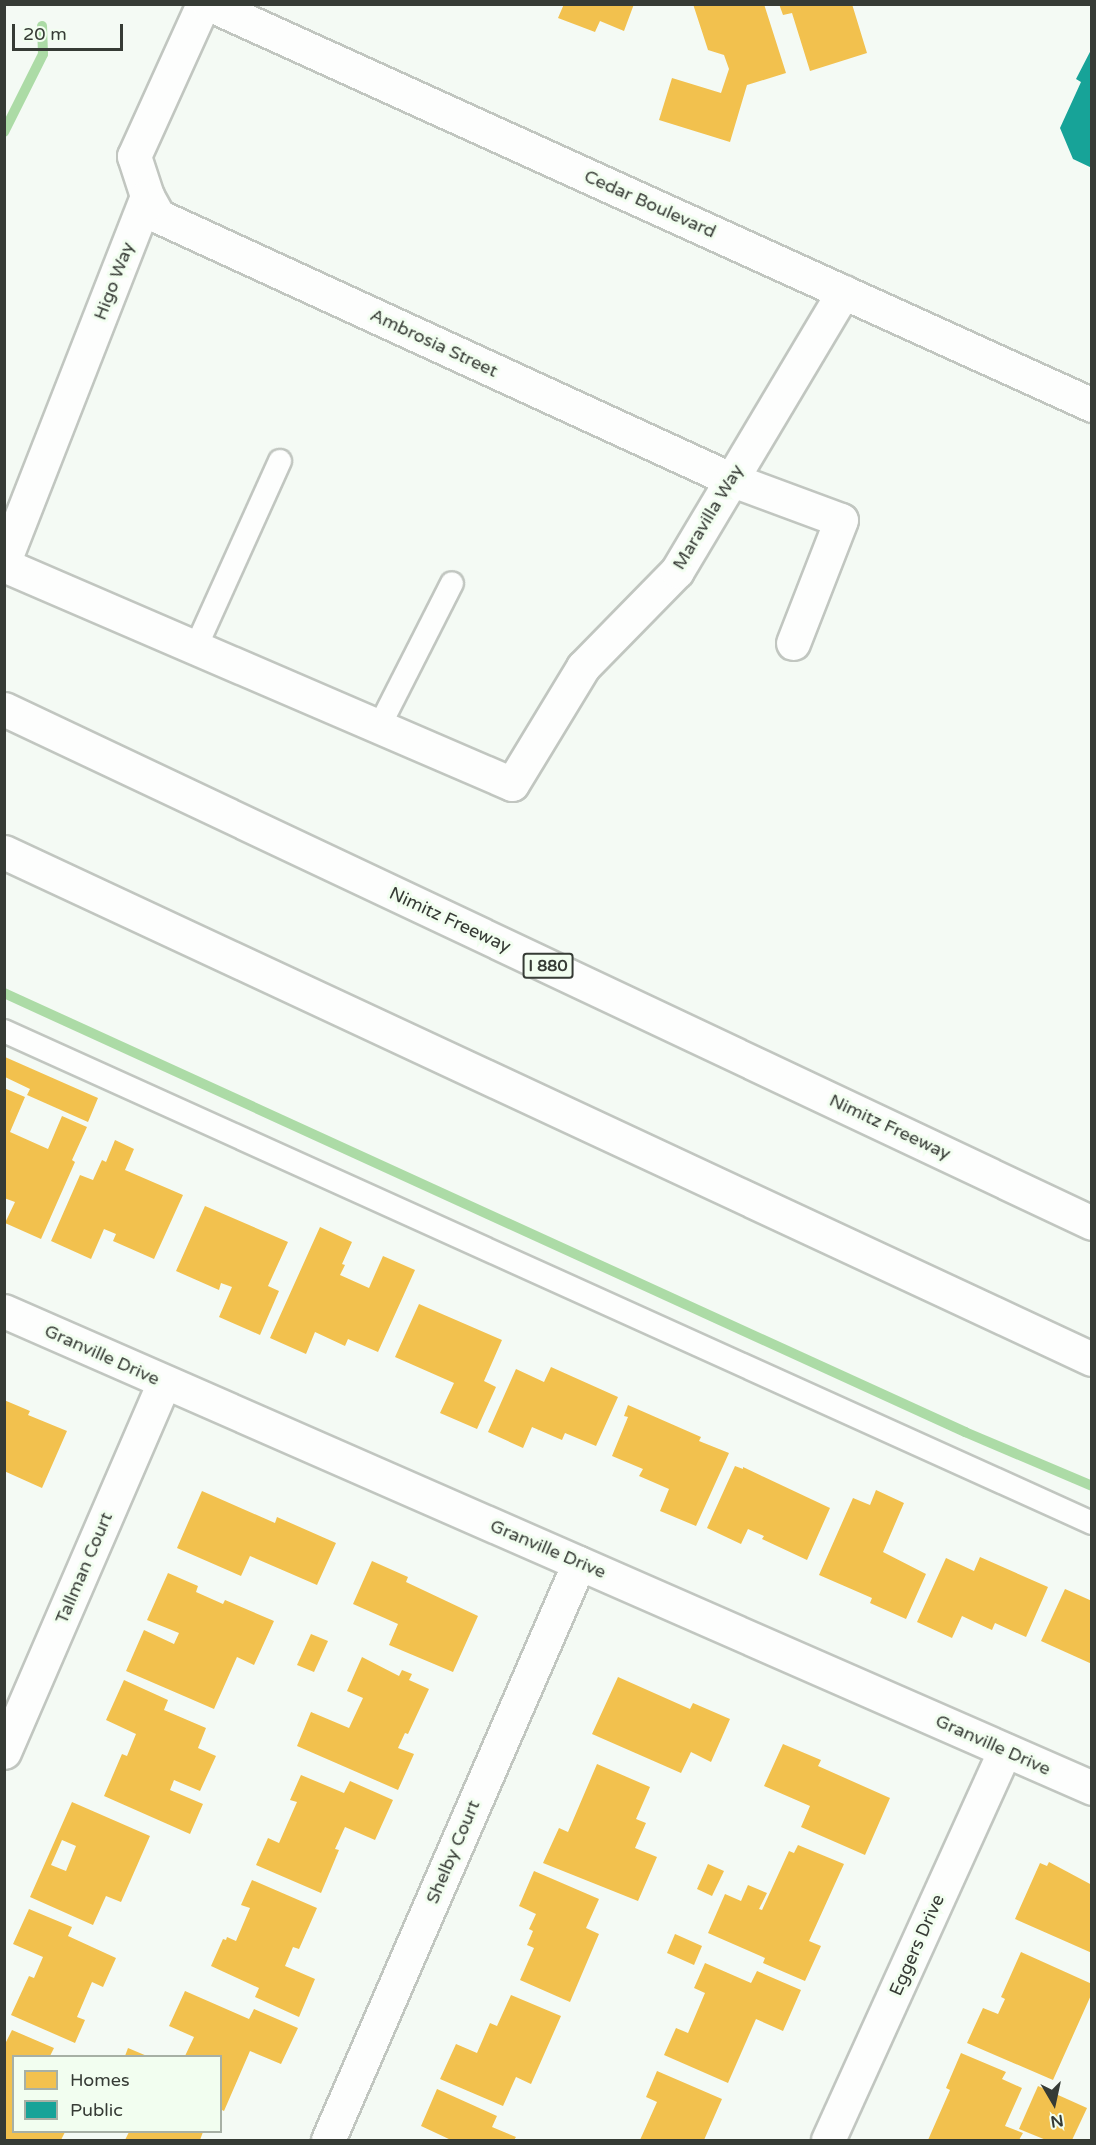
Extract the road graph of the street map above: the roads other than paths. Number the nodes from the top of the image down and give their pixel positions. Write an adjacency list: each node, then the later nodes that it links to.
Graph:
1 (203, 4): 3 (main road)
2 (209, 4): 4 (main road, Cedar Boulevard)
3 (147, 196): 7 (main road, Ambrosia Street); 8 (main road, Higo Way)
4 (843, 292): 5 (main road, Cedar Boulevard); 7 (main road, Maravilla Way)
5 (1092, 405)
6 (280, 461): 11 (lane)
7 (730, 479): 10 (main road, Ambrosia Street); 13 (main road, Maravilla Way)
8 (4, 563): 11 (main road)
9 (452, 583): 13 (lane)
10 (793, 643)
11 (196, 647): 13 (main road)
12 (4, 709): 16 (main road, Nimitz Freeway / I 880)
13 (379, 727)
14 (4, 852): 18 (main road)
15 (4, 1031): 20 (lane)
16 (1092, 1223)
17 (4, 1311): 19 (main road, Granville Drive)
18 (1092, 1359)
19 (165, 1383): 21 (main road, Granville Drive); 23 (main road, Tallman Court)
20 (1092, 1523)
21 (579, 1563): 22 (main road, Granville Drive); 25 (main road, Shelby Court)
22 (1005, 1750): 24 (main road, Granville Drive); 26 (main road, Eggers Drive)
23 (4, 1752)
24 (1092, 1788)
25 (328, 2140)
26 (828, 2140)

